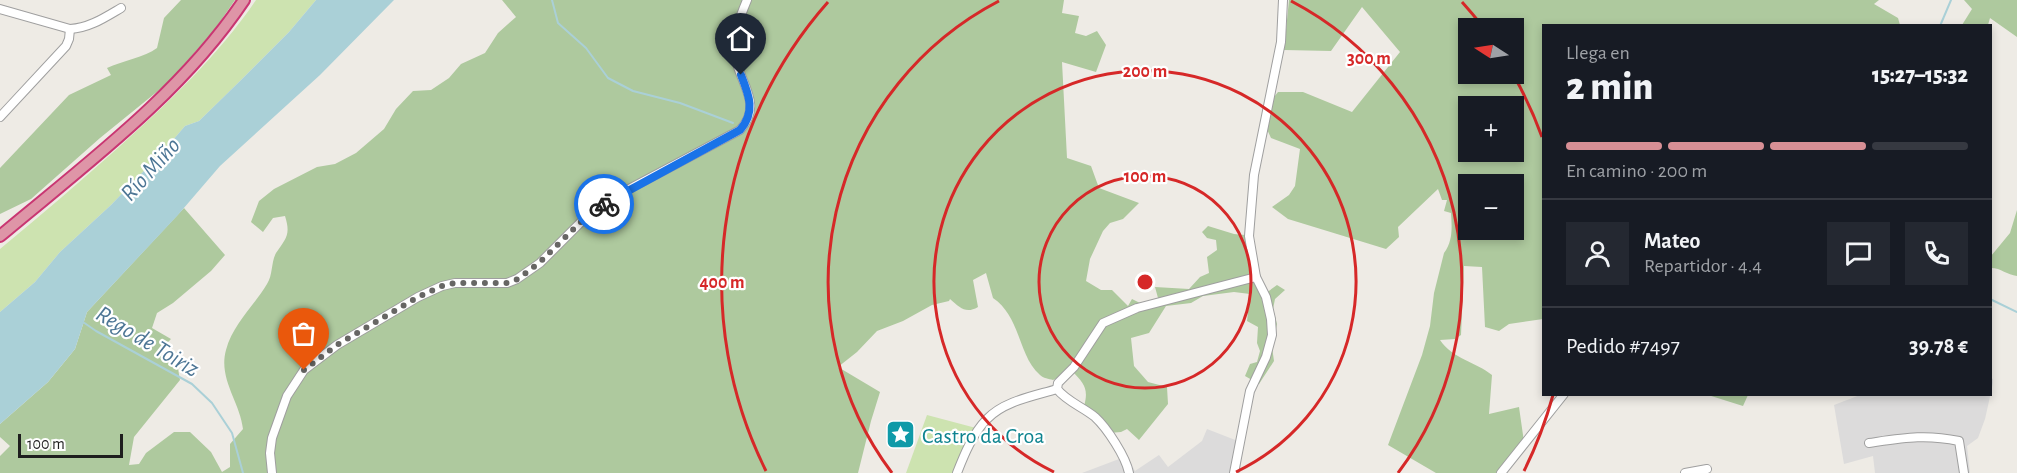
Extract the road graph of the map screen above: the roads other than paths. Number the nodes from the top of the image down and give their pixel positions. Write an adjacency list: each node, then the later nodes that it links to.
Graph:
1 (244, 0): 8 (highway)
2 (747, 0): 14 (street)
3 (1283, 0): 9 (street)
4 (121, 8): 6 (street)
5 (0, 9): 6 (street)
6 (70, 29): 7 (street)
7 (0, 117)
8 (0, 236)
9 (1256, 276): 10 (street); 17 (street)
10 (1057, 389): 15 (street); 16 (street)
11 (1562, 396): 18 (street)
12 (1869, 443): 20 (street)
13 (1707, 469): 19 (street)
14 (272, 473)
15 (957, 473)
16 (1129, 473)
17 (1234, 473)
18 (1501, 473)
19 (1685, 473)
20 (1964, 473)

